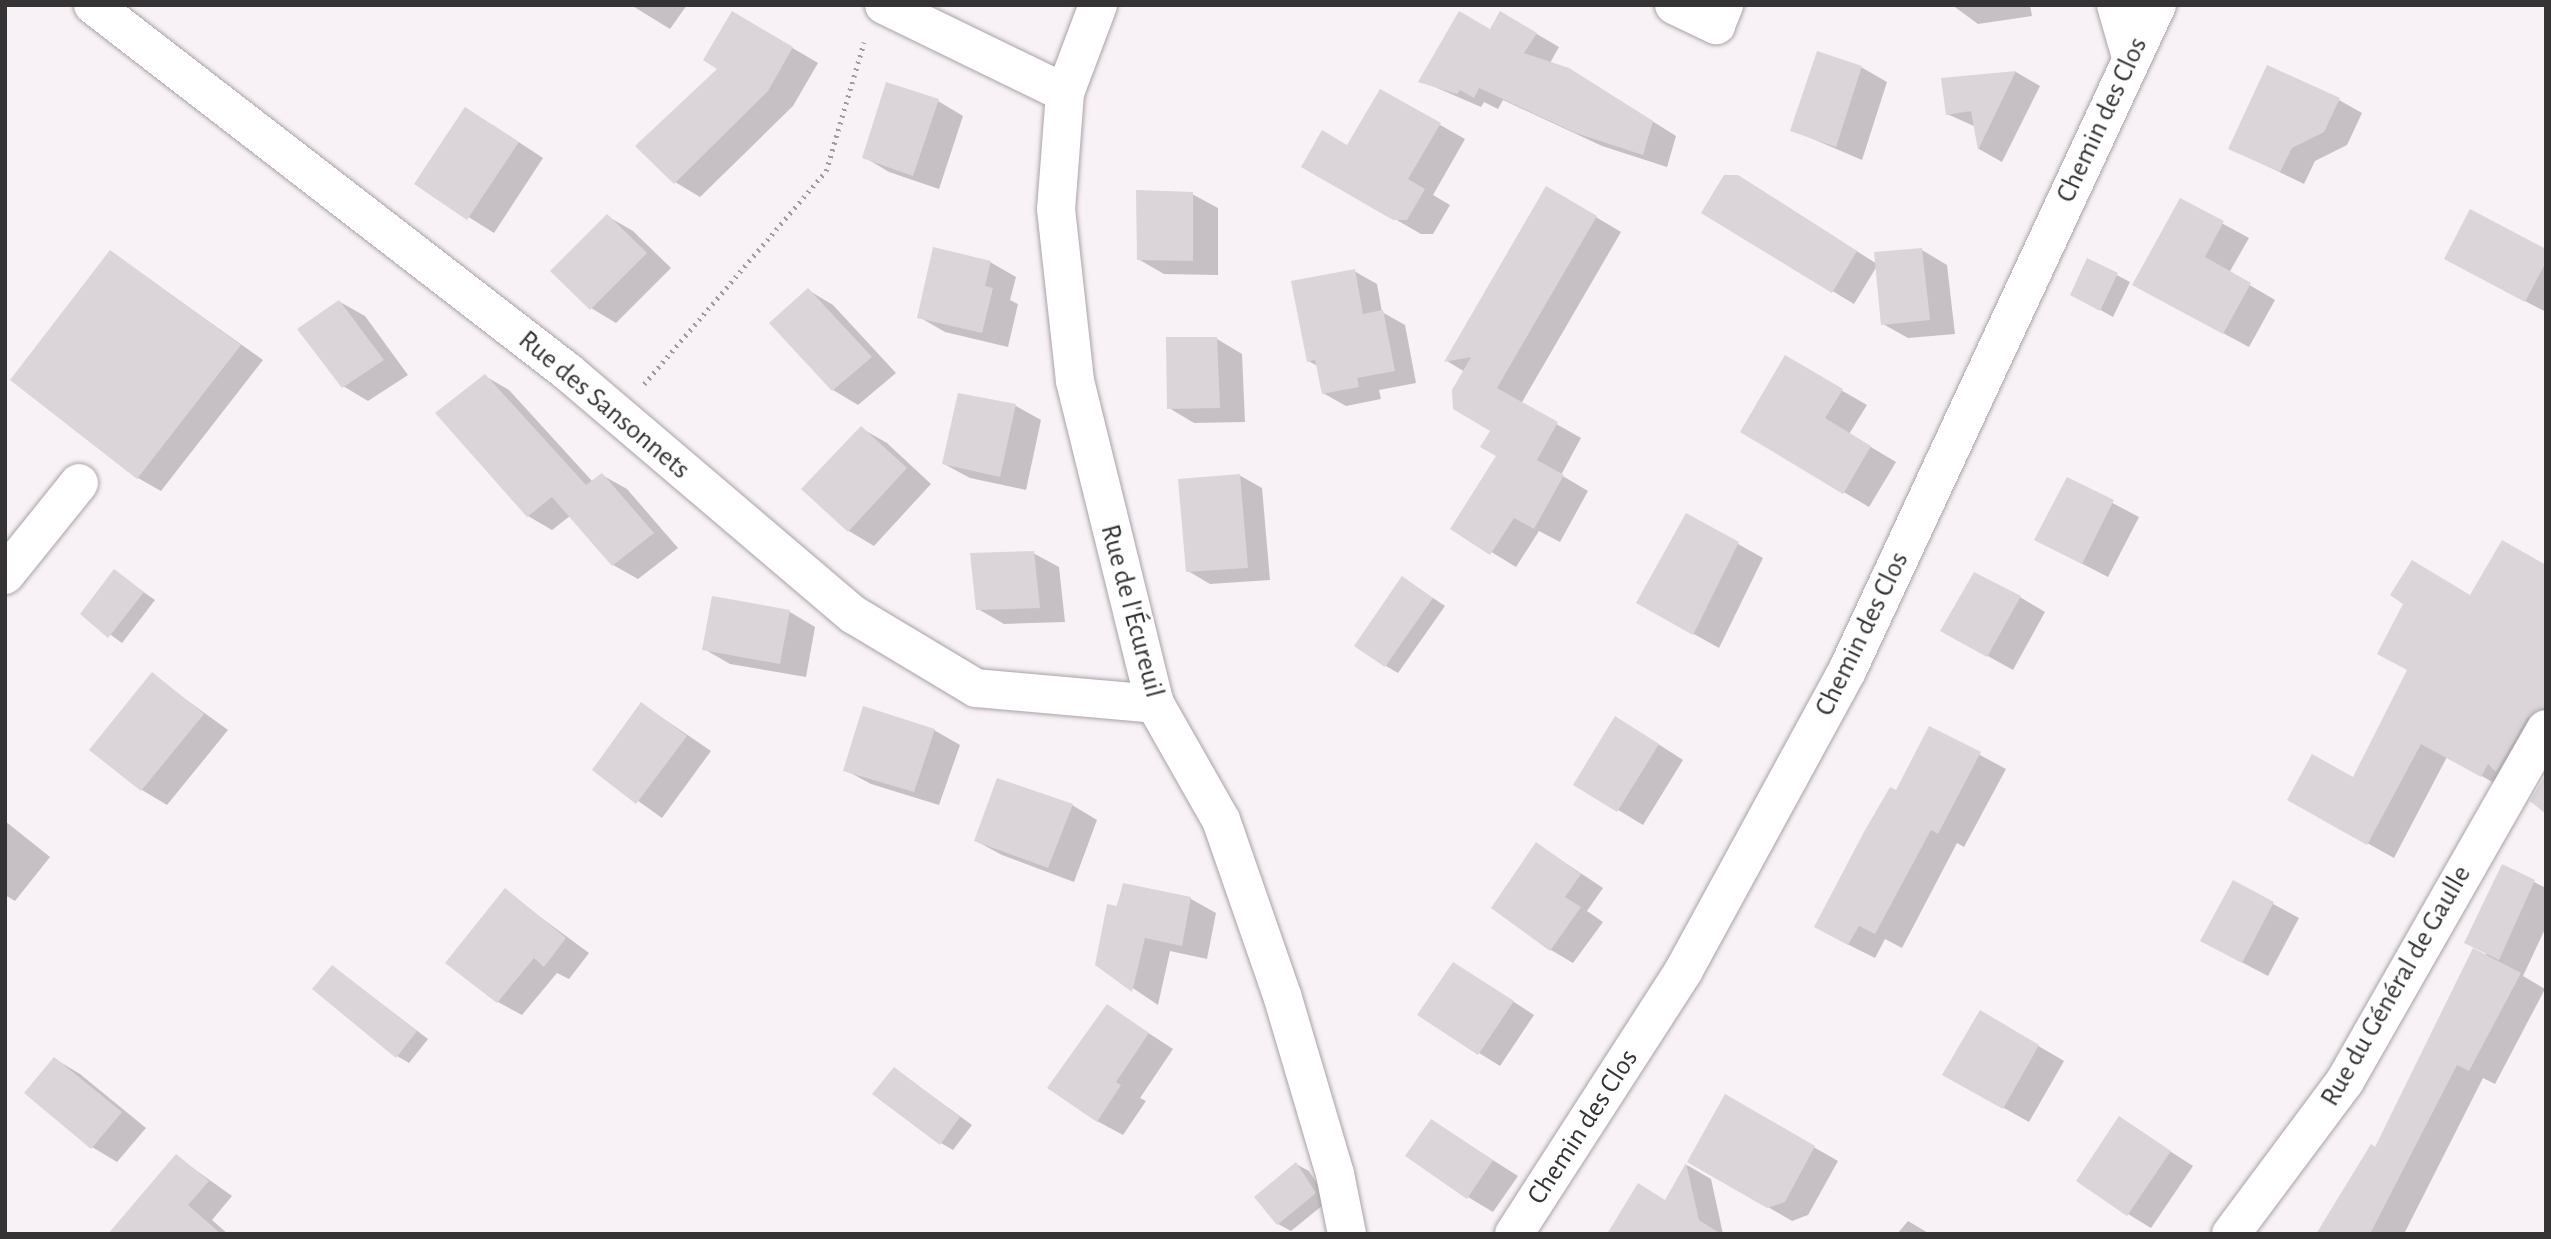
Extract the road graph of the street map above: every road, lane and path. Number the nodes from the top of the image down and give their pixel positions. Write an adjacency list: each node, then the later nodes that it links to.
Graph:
1 (93, 5): 10 (street, Rue des Sansonnets)
2 (1098, 5): 9 (street, Rue de l'Écureuil)
3 (1674, 5): 4 (street)
4 (1724, 5)
5 (2116, 5): 8 (street)
6 (2157, 5): 8 (street, Chemin des Clos)
7 (876, 18): 9 (street); 10 (path)
8 (2131, 57): 16 (street, Chemin des Clos)
9 (1065, 93): 13 (street, Rue de l'Écureuil)
10 (616, 416): 13 (street, Rue des Sansonnets)
11 (79, 482): 12 (street)
12 (5, 575)
13 (1155, 704): 15 (street, Rue de l'Écureuil)
14 (2546, 729): 17 (street, Rue du Général de Gaulle)
15 (1347, 1234)
16 (1514, 1234)
17 (2231, 1234)

